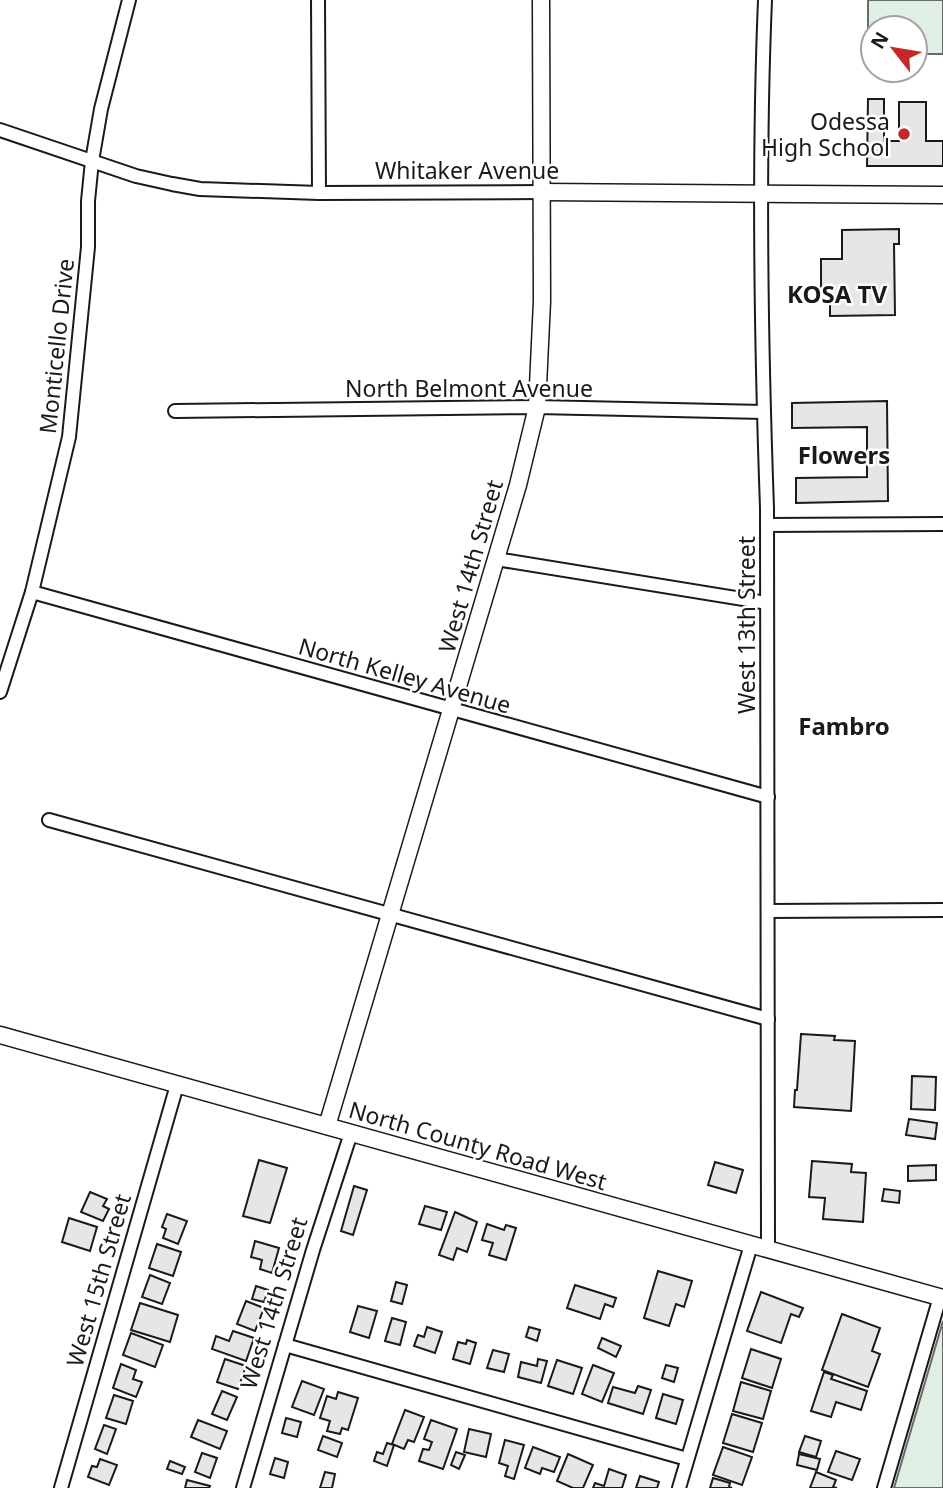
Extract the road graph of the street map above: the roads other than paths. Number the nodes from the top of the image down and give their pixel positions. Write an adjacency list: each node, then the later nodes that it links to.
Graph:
1 (129, 0): 6 (street, Monticello Drive)
2 (318, 0): 7 (street)
3 (541, 0): 8 (street, West 14th Street)
4 (765, 0): 9 (street, West 13th Street)
5 (0, 130): 6 (street, Whitaker Avenue)
6 (92, 162): 7 (street, Whitaker Avenue); 17 (street, Monticello Drive)
7 (319, 192): 8 (street, Whitaker Avenue)
8 (542, 192): 9 (street, Whitaker Avenue); 11 (street, West 14th Street)
9 (762, 194): 10 (street, Whitaker Avenue); 13 (street, West 13th Street)
10 (943, 195)
11 (537, 407): 12 (street, North Belmont Avenue); 13 (street, North Belmont Avenue); 16 (street, West 14th Street)
12 (175, 411)
13 (764, 412): 15 (street, West 13th Street)
14 (943, 524): 15 (street)
15 (767, 525): 18 (street, West 13th Street)
16 (496, 559): 18 (street); 20 (street, West 14th Street)
17 (32, 592): 19 (street, Monticello Drive); 20 (street, North Kelley Avenue)
18 (767, 603): 21 (street, West 13th Street)
19 (0, 692)
20 (451, 709): 21 (street, North Kelley Avenue); 25 (street, West 14th Street)
21 (768, 797): 24 (street, West 13th Street)
22 (49, 820): 25 (street)
23 (943, 910): 24 (street)
24 (768, 911): 26 (street, West 13th Street)
25 (390, 914): 26 (street); 29 (street, West 14th Street)
26 (768, 1019): 32 (street, West 13th Street)
27 (0, 1035): 28 (street, North County Road West)
28 (177, 1084): 29 (street, North County Road West); 36 (street, West 15th Street)
29 (327, 1126): 30 (street, North County Road West)
30 (351, 1133): 31 (street, North County Road West); 34 (street, West 14th Street)
31 (751, 1245): 32 (street, North County Road West); 35 (street)
32 (768, 1250): 33 (street, North County Road West)
33 (942, 1298): 39 (street)
34 (285, 1345): 35 (street); 37 (street, West 14th Street)
35 (687, 1459): 38 (street)
36 (61, 1488)
37 (243, 1488)
38 (679, 1488)
39 (884, 1488)

